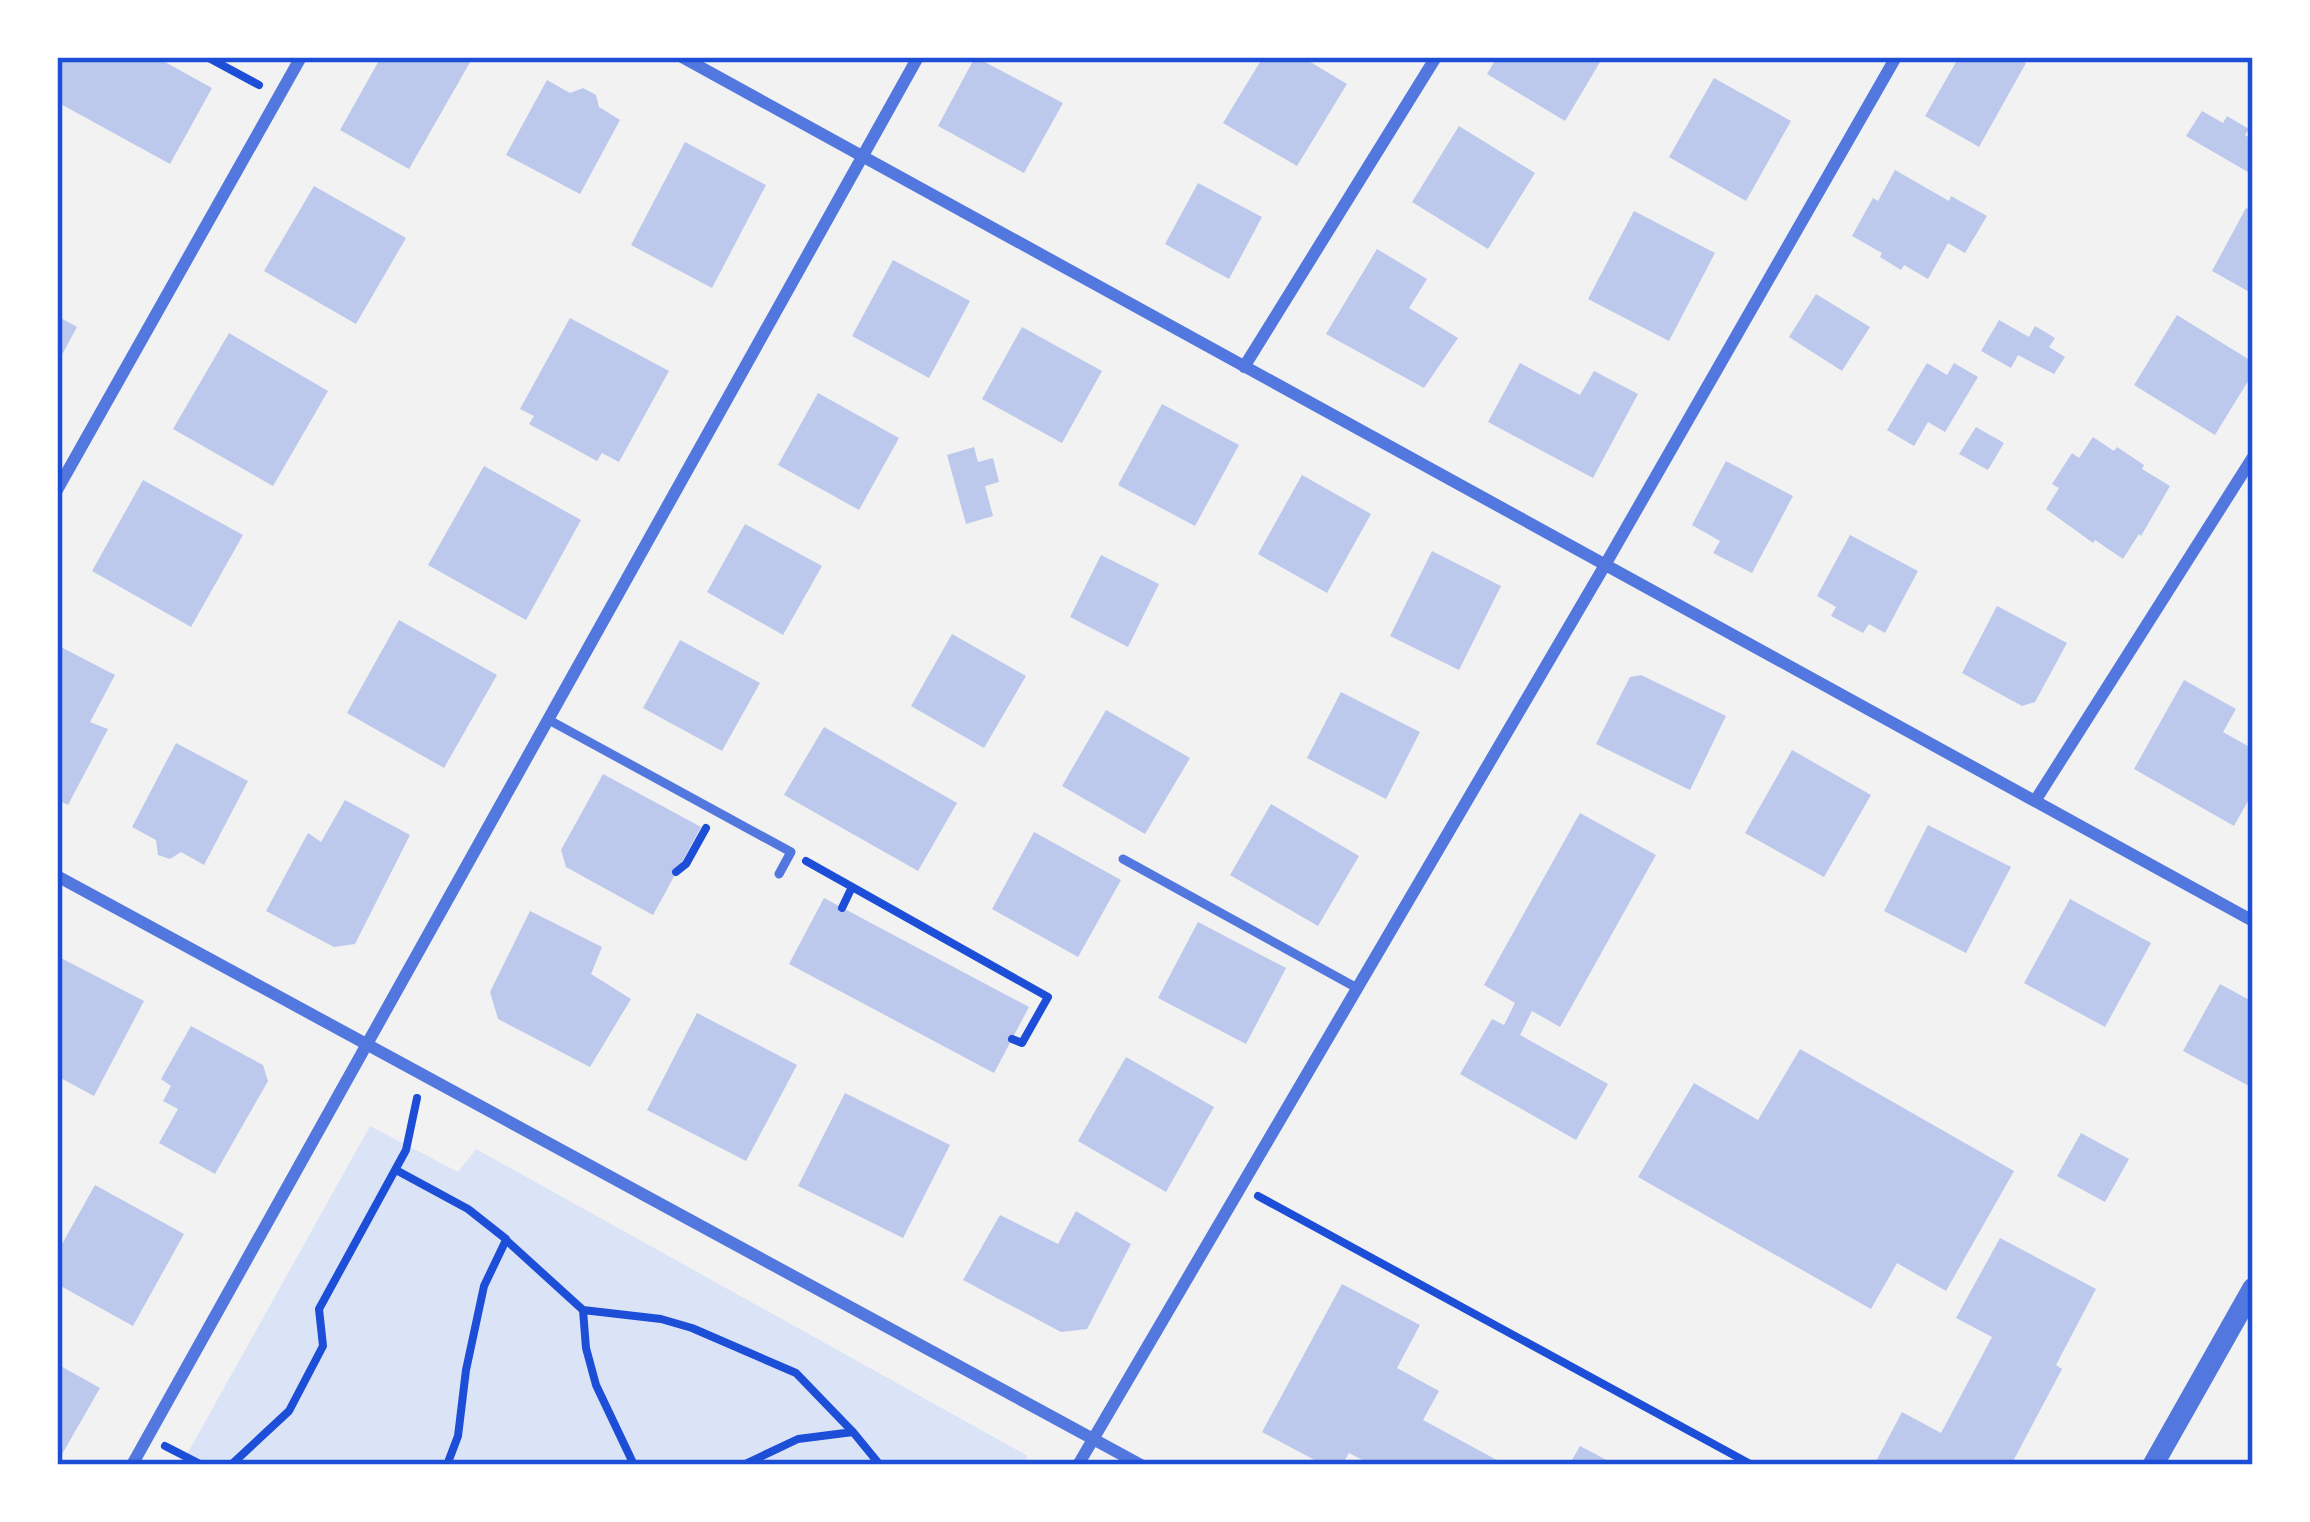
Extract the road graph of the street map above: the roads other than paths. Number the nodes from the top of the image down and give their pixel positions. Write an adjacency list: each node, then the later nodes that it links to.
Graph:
1 (301, 57): 9 (street)
2 (682, 57): 6 (street)
3 (918, 57): 6 (street)
4 (1436, 57): 7 (street)
5 (1896, 57): 10 (street)
6 (863, 157): 7 (street); 11 (street)
7 (1244, 367): 10 (street)
8 (2253, 457): 12 (street)
9 (57, 490)
10 (1605, 565): 12 (street); 17 (street)
11 (549, 720): 14 (lane); 18 (street)
12 (2036, 802): 16 (street)
13 (1123, 859): 17 (lane)
14 (778, 874)
15 (57, 876): 18 (street)
16 (2253, 921)
17 (1357, 988): 20 (street)
18 (367, 1044): 20 (street); 21 (street)
19 (2253, 1288): 24 (street)
20 (1093, 1440): 22 (street); 23 (street)
21 (132, 1465)
22 (1078, 1465)
23 (1141, 1465)
24 (2152, 1465)

